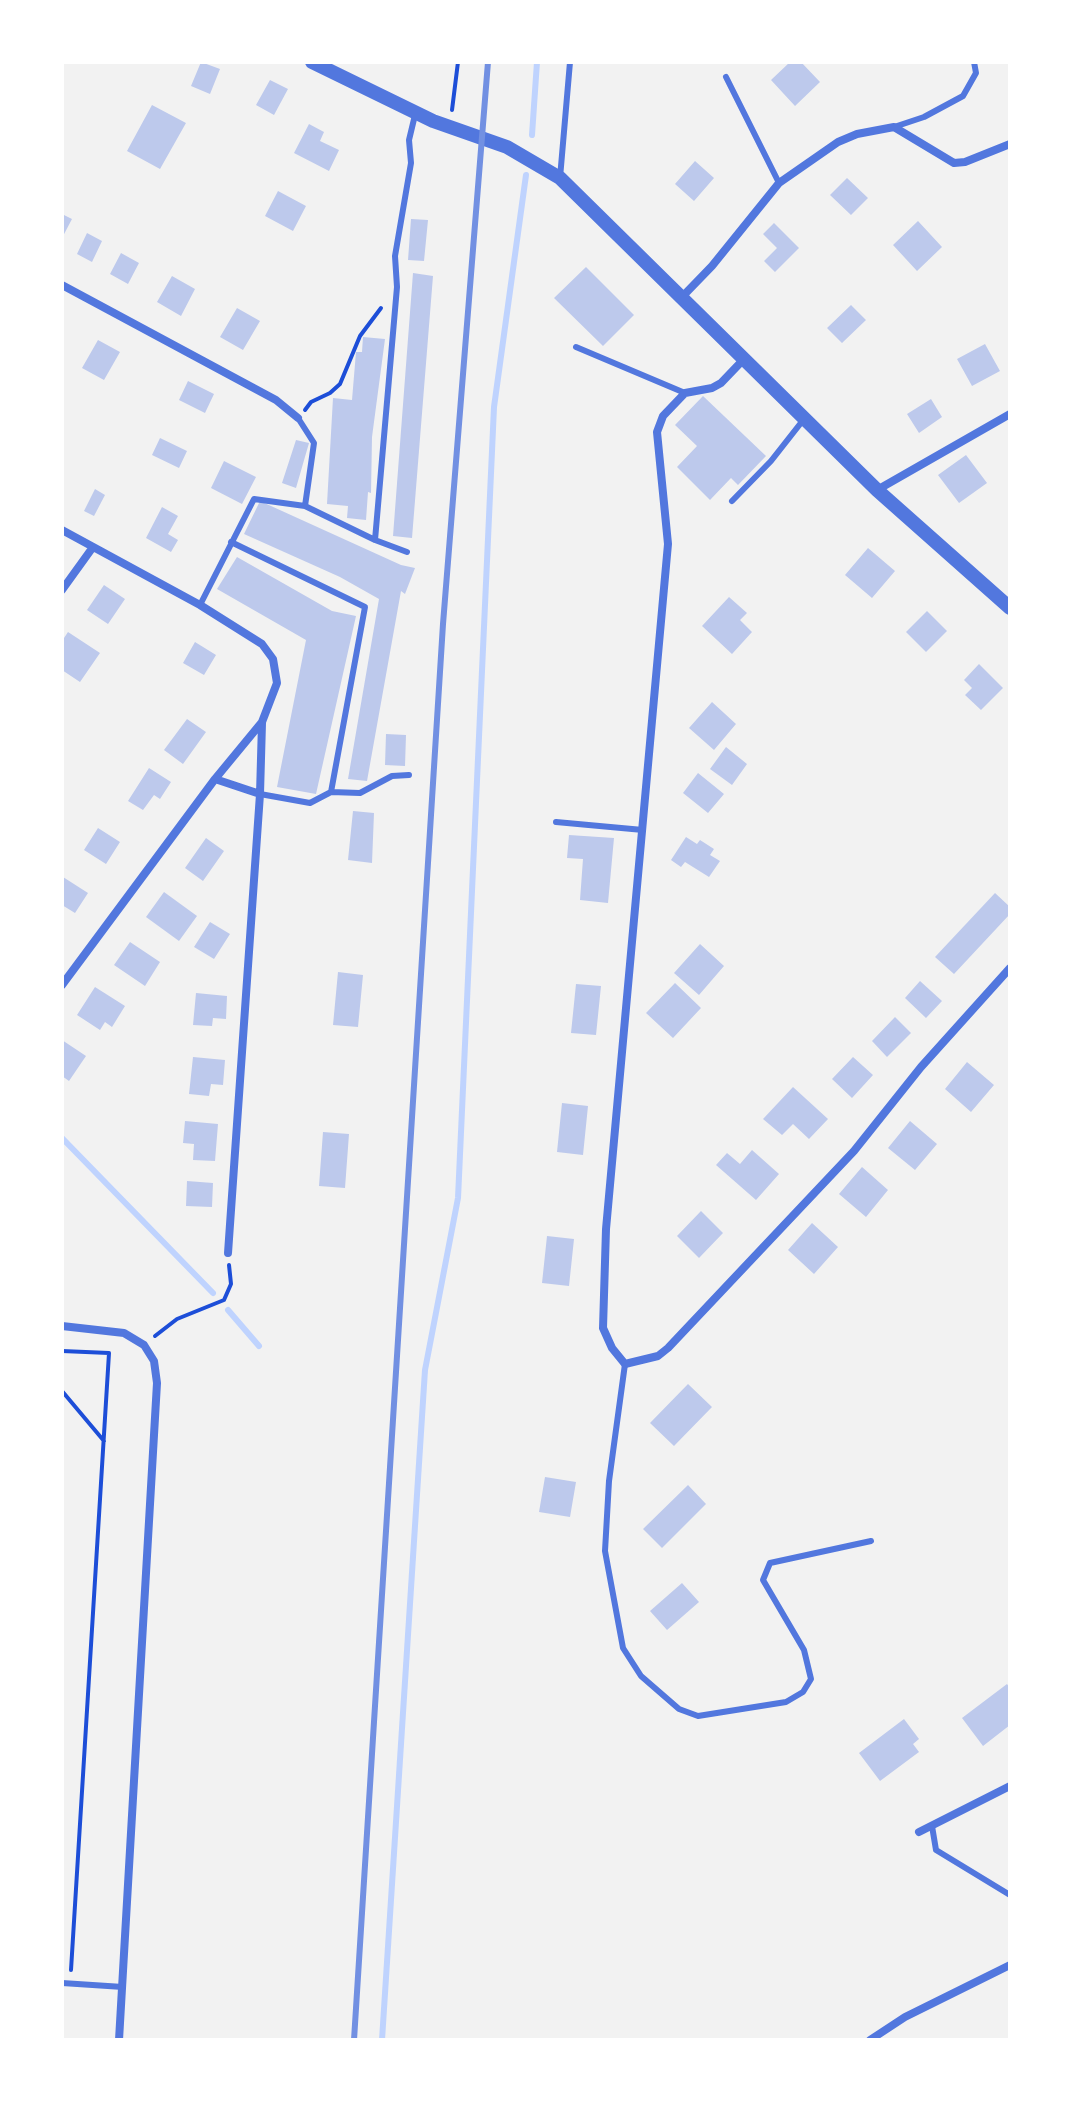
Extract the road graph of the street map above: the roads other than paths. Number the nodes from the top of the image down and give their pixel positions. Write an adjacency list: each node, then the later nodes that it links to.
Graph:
1 (312, 62): 5 (street)
2 (570, 62): 8 (lane)
3 (974, 62): 6 (lane)
4 (726, 77): 9 (lane)
5 (415, 113): 8 (street); 22 (lane)
6 (894, 127): 7 (street); 9 (street)
7 (1010, 144)
8 (560, 178): 11 (street)
9 (779, 183): 11 (street)
10 (62, 285): 16 (street)
11 (682, 297): 13 (street)
12 (576, 347): 14 (lane)
13 (744, 359): 14 (street); 17 (street)
14 (685, 393): 35 (street)
15 (1010, 414): 18 (street)
16 (298, 418): 20 (lane)
17 (804, 419): 18 (street); 19 (lane)
18 (877, 490): 28 (street)
19 (732, 501)
20 (305, 506): 22 (lane); 23 (lane)
21 (62, 530): 24 (street)
22 (375, 540): 25 (lane)
23 (231, 542): 27 (lane); 32 (lane)
24 (93, 547): 26 (street); 27 (street)
25 (407, 552)
26 (62, 590)
27 (200, 605): 29 (street)
28 (1010, 608)
29 (262, 722): 31 (street); 33 (street)
30 (409, 775): 32 (lane)
31 (215, 779): 33 (street); 37 (street)
32 (331, 792): 33 (lane)
33 (260, 794): 38 (street)
34 (556, 822): 35 (lane)
35 (643, 830): 40 (street)
36 (1010, 968): 40 (street)
37 (62, 985)
38 (228, 1253)
39 (62, 1326): 48 (street)
40 (625, 1364): 41 (lane)
41 (871, 1541)
42 (1010, 1786): 43 (street)
43 (932, 1826): 44 (street); 45 (lane)
44 (919, 1832)
45 (1010, 1895)
46 (1010, 1965): 50 (street)
47 (66, 1984): 48 (lane)
48 (123, 1987): 49 (street)
49 (119, 2040)
50 (870, 2040)

